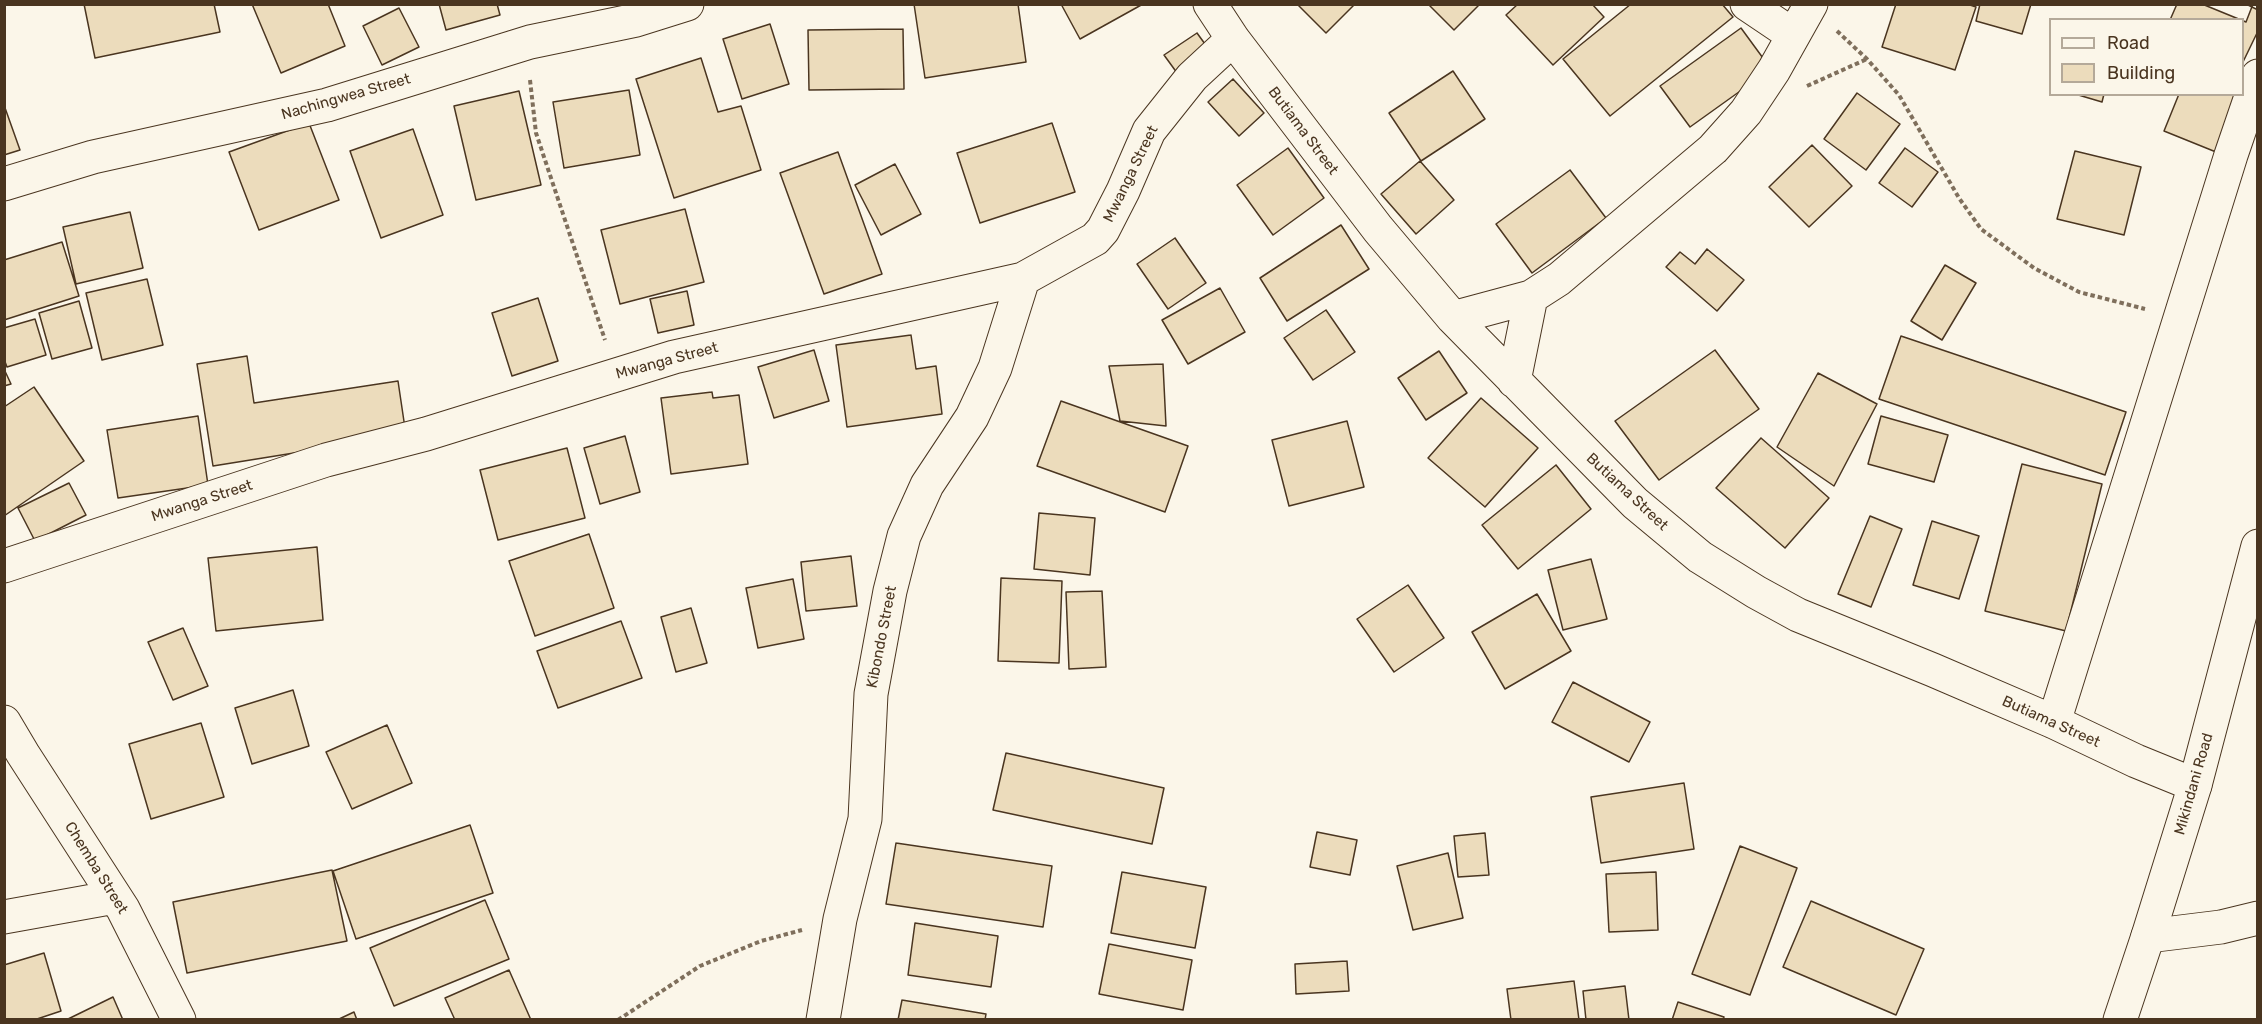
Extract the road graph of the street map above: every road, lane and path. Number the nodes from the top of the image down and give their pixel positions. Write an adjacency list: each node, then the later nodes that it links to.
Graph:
1 (687, 4): 8 (main road, Nachingwea Street)
2 (1210, 4): 7 (main road, Butiama Street)
3 (1747, 4): 6 (main road)
4 (1811, 4): 6 (main road)
5 (1835, 29): 14 (path)
6 (1793, 35): 12 (main road)
7 (1233, 39): 11 (main road, Mwanga Street); 13 (main road, Butiama Street)
8 (530, 42): 10 (main road, Nachingwea Street); 15 (path)
9 (2258, 76): 14 (main road)
10 (4, 184)
11 (1023, 279): 15 (main road, Mwanga Street); 25 (main road, Kibondo Street)
12 (1531, 297): 13 (main road); 16 (main road)
13 (1453, 318): 16 (main road, Butiama Street)
14 (2180, 319): 20 (main road)
15 (617, 375): 18 (main road, Mwanga Street)
16 (1514, 381): 20 (main road, Butiama Street)
17 (2258, 546): 21 (main road, Mikindani Road)
18 (4, 566)
19 (4, 722): 22 (main road, Chemba Street)
20 (2054, 722): 21 (main road, Butiama Street)
21 (2195, 785): 26 (main road, Mikindani Road)
22 (115, 897): 23 (main road); 27 (main road, Chemba Street)
23 (4, 917)
24 (2258, 918): 26 (main road)
25 (840, 920): 28 (path); 29 (main road, Kibondo Street)
26 (2148, 936): 30 (main road, Mikindani Road)
27 (179, 1020)
28 (618, 1020)
29 (823, 1020)
30 (2120, 1020)

